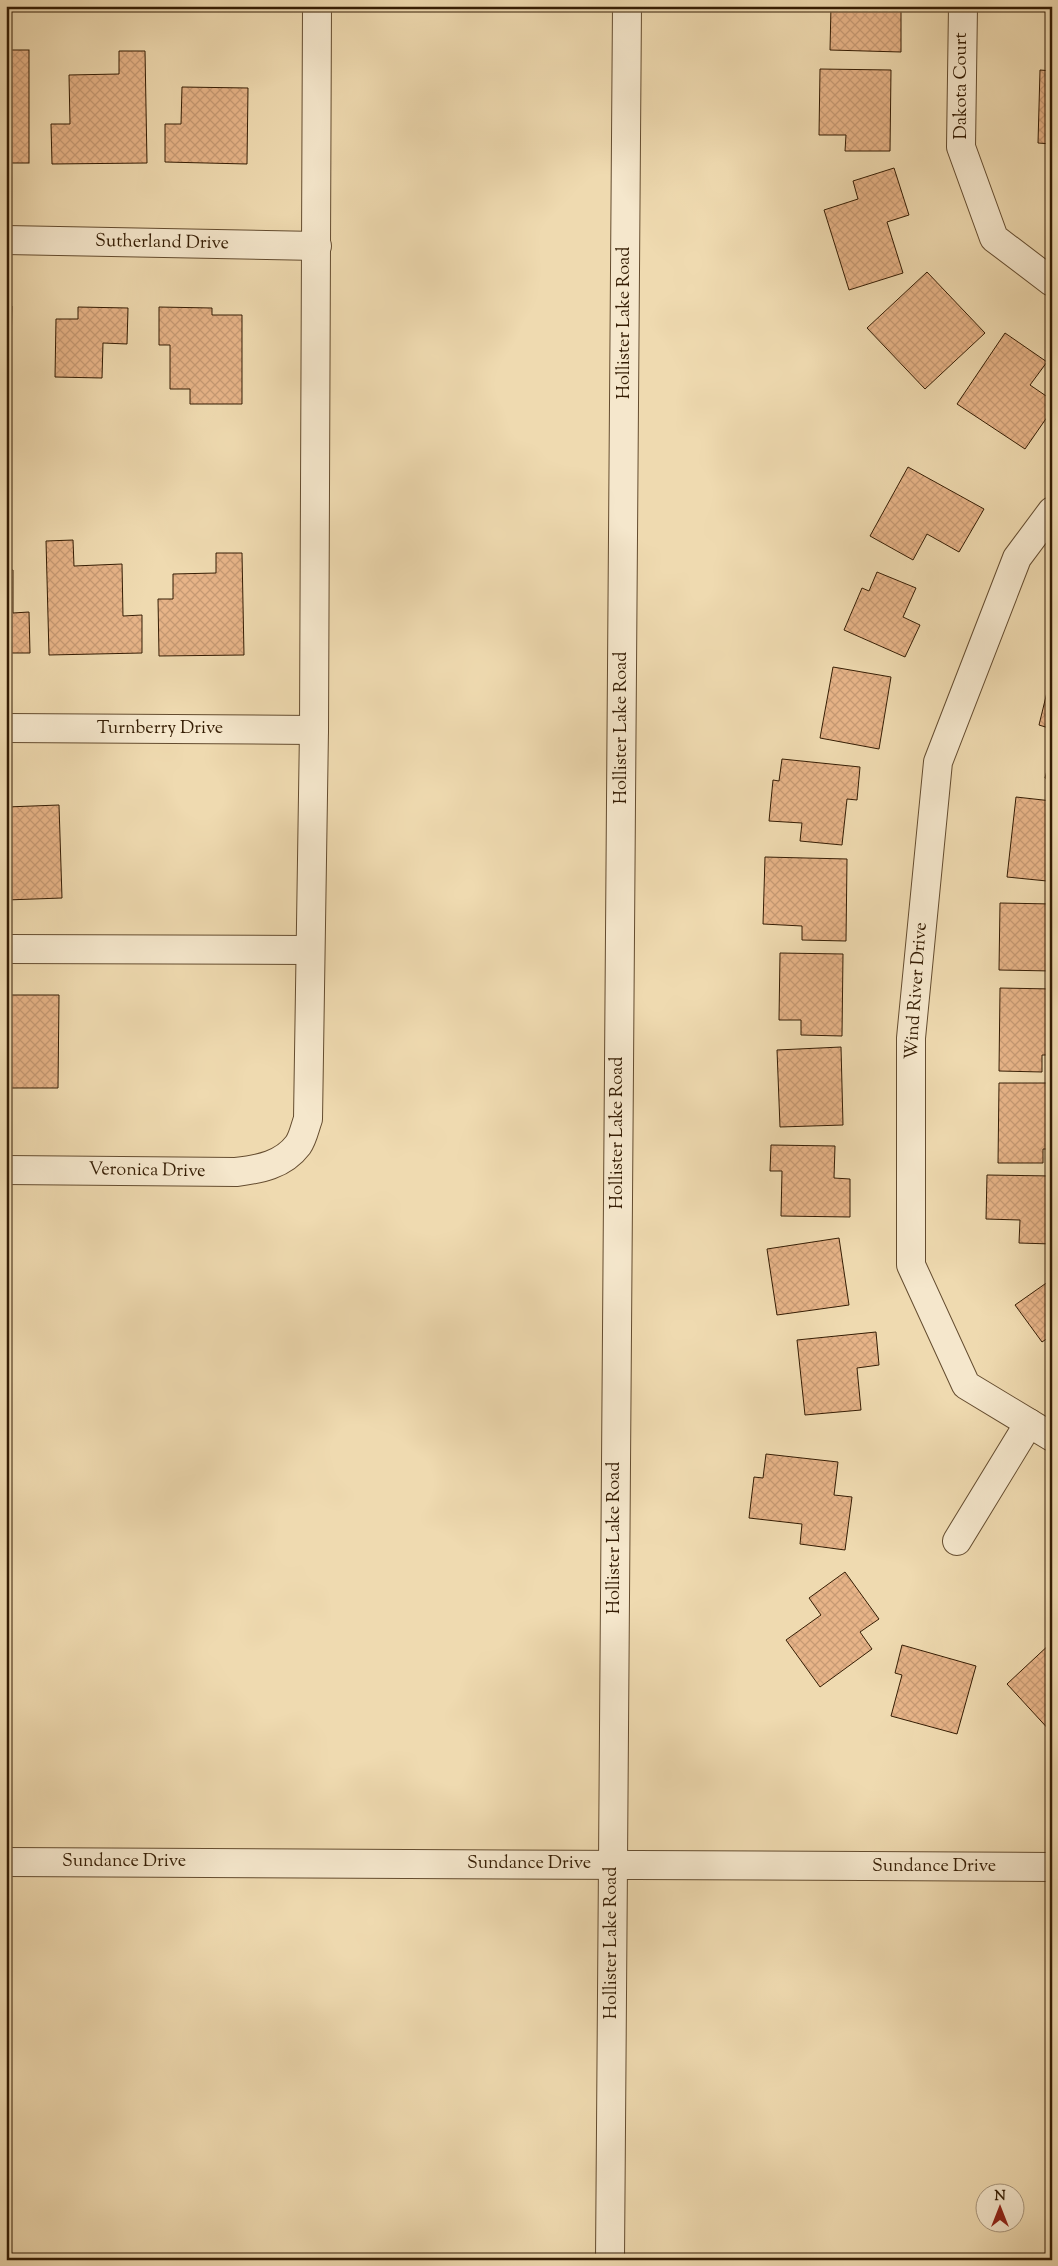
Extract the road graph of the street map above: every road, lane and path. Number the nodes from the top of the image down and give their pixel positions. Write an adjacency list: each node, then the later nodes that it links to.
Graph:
1 (317, 6): 5 (street)
2 (627, 6): 17 (street, Hollister Lake Road)
3 (963, 6): 6 (street, Dakota Court)
4 (6, 240): 5 (street, Sutherland Drive)
5 (317, 246): 9 (street)
6 (1052, 282)
7 (1052, 511): 13 (street, Wind River Drive)
8 (6, 728): 9 (street, Turnberry Drive)
9 (314, 730): 11 (street)
10 (6, 949): 11 (street)
11 (310, 950): 12 (street, Veronica Drive)
12 (6, 1170)
13 (1029, 1423): 14 (street, Wind River Drive); 15 (street)
14 (1052, 1437)
15 (957, 1541)
16 (6, 1862): 17 (street, Sundance Drive)
17 (612, 1865): 18 (street, Sundance Drive); 19 (street, Hollister Lake Road)
18 (1052, 1868)
19 (610, 2260)

